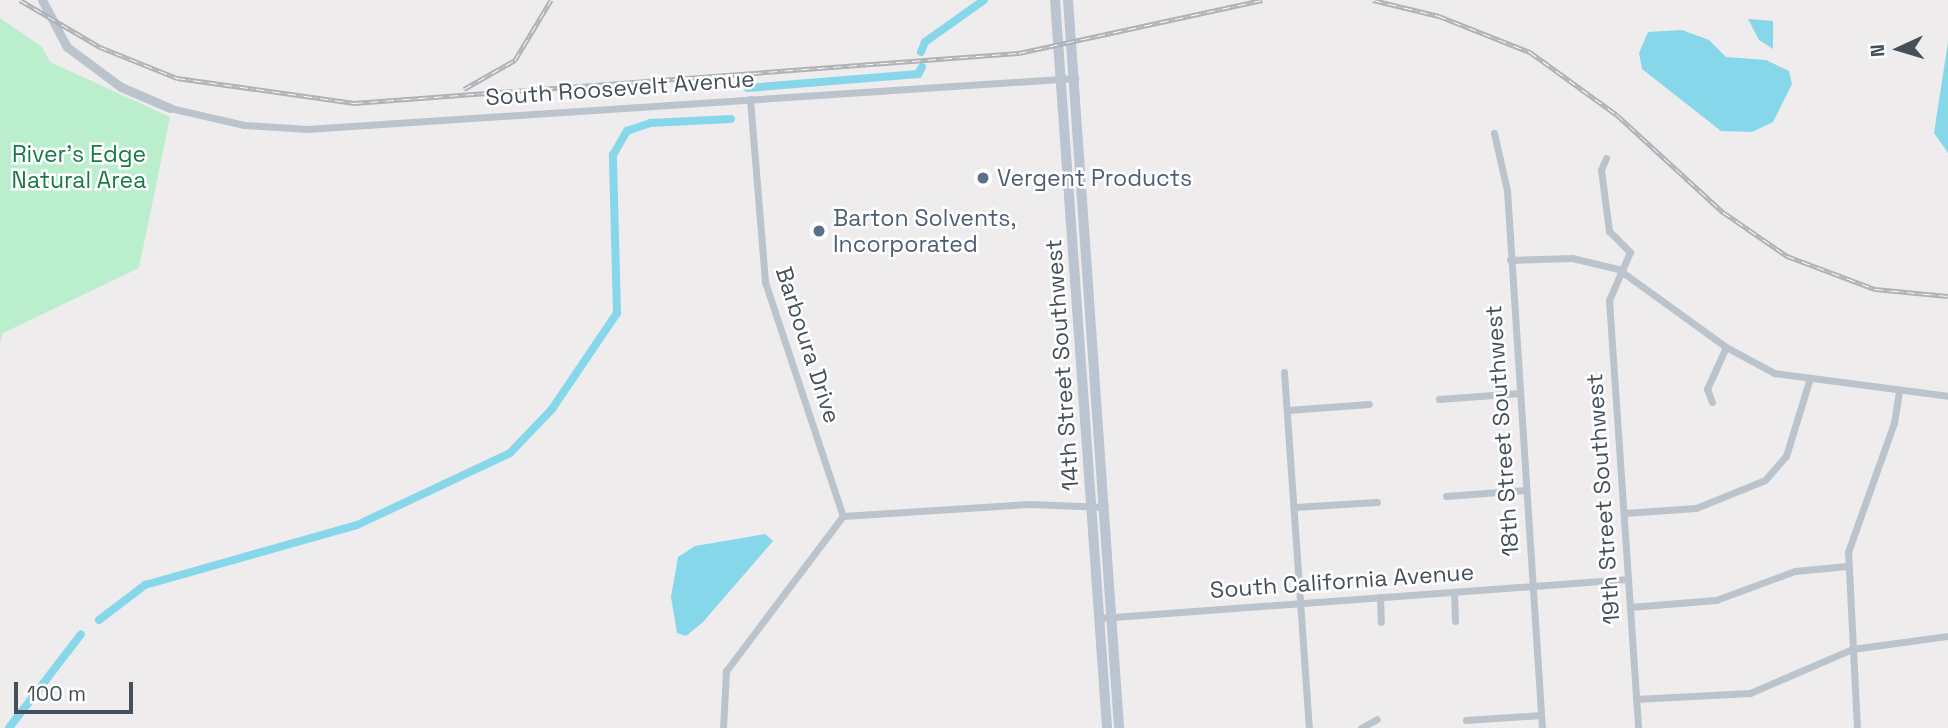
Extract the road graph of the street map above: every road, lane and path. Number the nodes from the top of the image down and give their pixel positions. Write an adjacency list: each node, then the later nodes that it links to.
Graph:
1 (42, 0): 7 (street)
2 (1055, 0): 5 (main road, 14th Street Southwest)
3 (1068, 0): 4 (main road, 14th Street Southwest)
4 (1075, 78): 5 (street, South Roosevelt Avenue); 25 (main road, 14th Street Southwest)
5 (1061, 79): 6 (street, South Roosevelt Avenue); 27 (main road, 14th Street Southwest)
6 (750, 99): 7 (street, South Roosevelt Avenue); 29 (street, Barboura Drive)
7 (170, 108)
8 (1494, 133): 10 (street, 18th Street Southwest)
9 (1606, 158): 11 (street, 19th Street Southwest)
10 (1510, 260): 11 (street); 16 (street, 18th Street Southwest)
11 (1618, 269): 12 (street); 28 (street, 19th Street Southwest)
12 (1726, 347): 14 (street); 19 (street)
13 (1284, 372): 21 (street)
14 (1810, 378): 15 (street); 28 (street)
15 (1899, 390): 17 (street); 30 (street)
16 (1520, 393): 18 (street); 22 (street, 18th Street Southwest)
17 (1948, 396)
18 (1438, 399)
19 (1712, 402)
20 (1368, 404): 21 (street)
21 (1287, 410): 26 (street)
22 (1526, 491): 23 (street); 32 (street, 18th Street Southwest)
23 (1446, 496)
24 (1377, 502): 26 (street)
25 (1105, 507): 27 (street); 37 (main road, 14th Street Southwest)
26 (1294, 507): 35 (street)
27 (1091, 508): 29 (street); 38 (main road, 14th Street Southwest)
28 (1624, 513): 31 (street, 19th Street Southwest)
29 (843, 516): 47 (street)
30 (1847, 566): 36 (street); 42 (street)
31 (1628, 579): 32 (street, South California Avenue); 36 (street, 19th Street Southwest)
32 (1532, 586): 33 (street, South California Avenue); 44 (street, 18th Street Southwest)
33 (1454, 592): 34 (street, South California Avenue); 39 (street)
34 (1380, 597): 35 (street, South California Avenue); 40 (street)
35 (1301, 602): 37 (street, South California Avenue); 50 (street)
36 (1630, 607): 43 (street, 19th Street Southwest)
37 (1112, 617): 38 (street, South California Avenue); 49 (main road, 14th Street Southwest)
38 (1100, 618): 48 (main road, 14th Street Southwest)
39 (1455, 621)
40 (1381, 622)
41 (1948, 636): 42 (street)
42 (1852, 649): 43 (street); 54 (street)
43 (1636, 699): 53 (street, 19th Street Southwest)
44 (1541, 716): 46 (street); 52 (street, 18th Street Southwest)
45 (1377, 719): 51 (street)
46 (1466, 720)
47 (723, 728)
48 (1107, 728)
49 (1119, 728)
50 (1309, 728)
51 (1361, 728)
52 (1542, 728)
53 (1638, 728)
54 (1857, 728)

